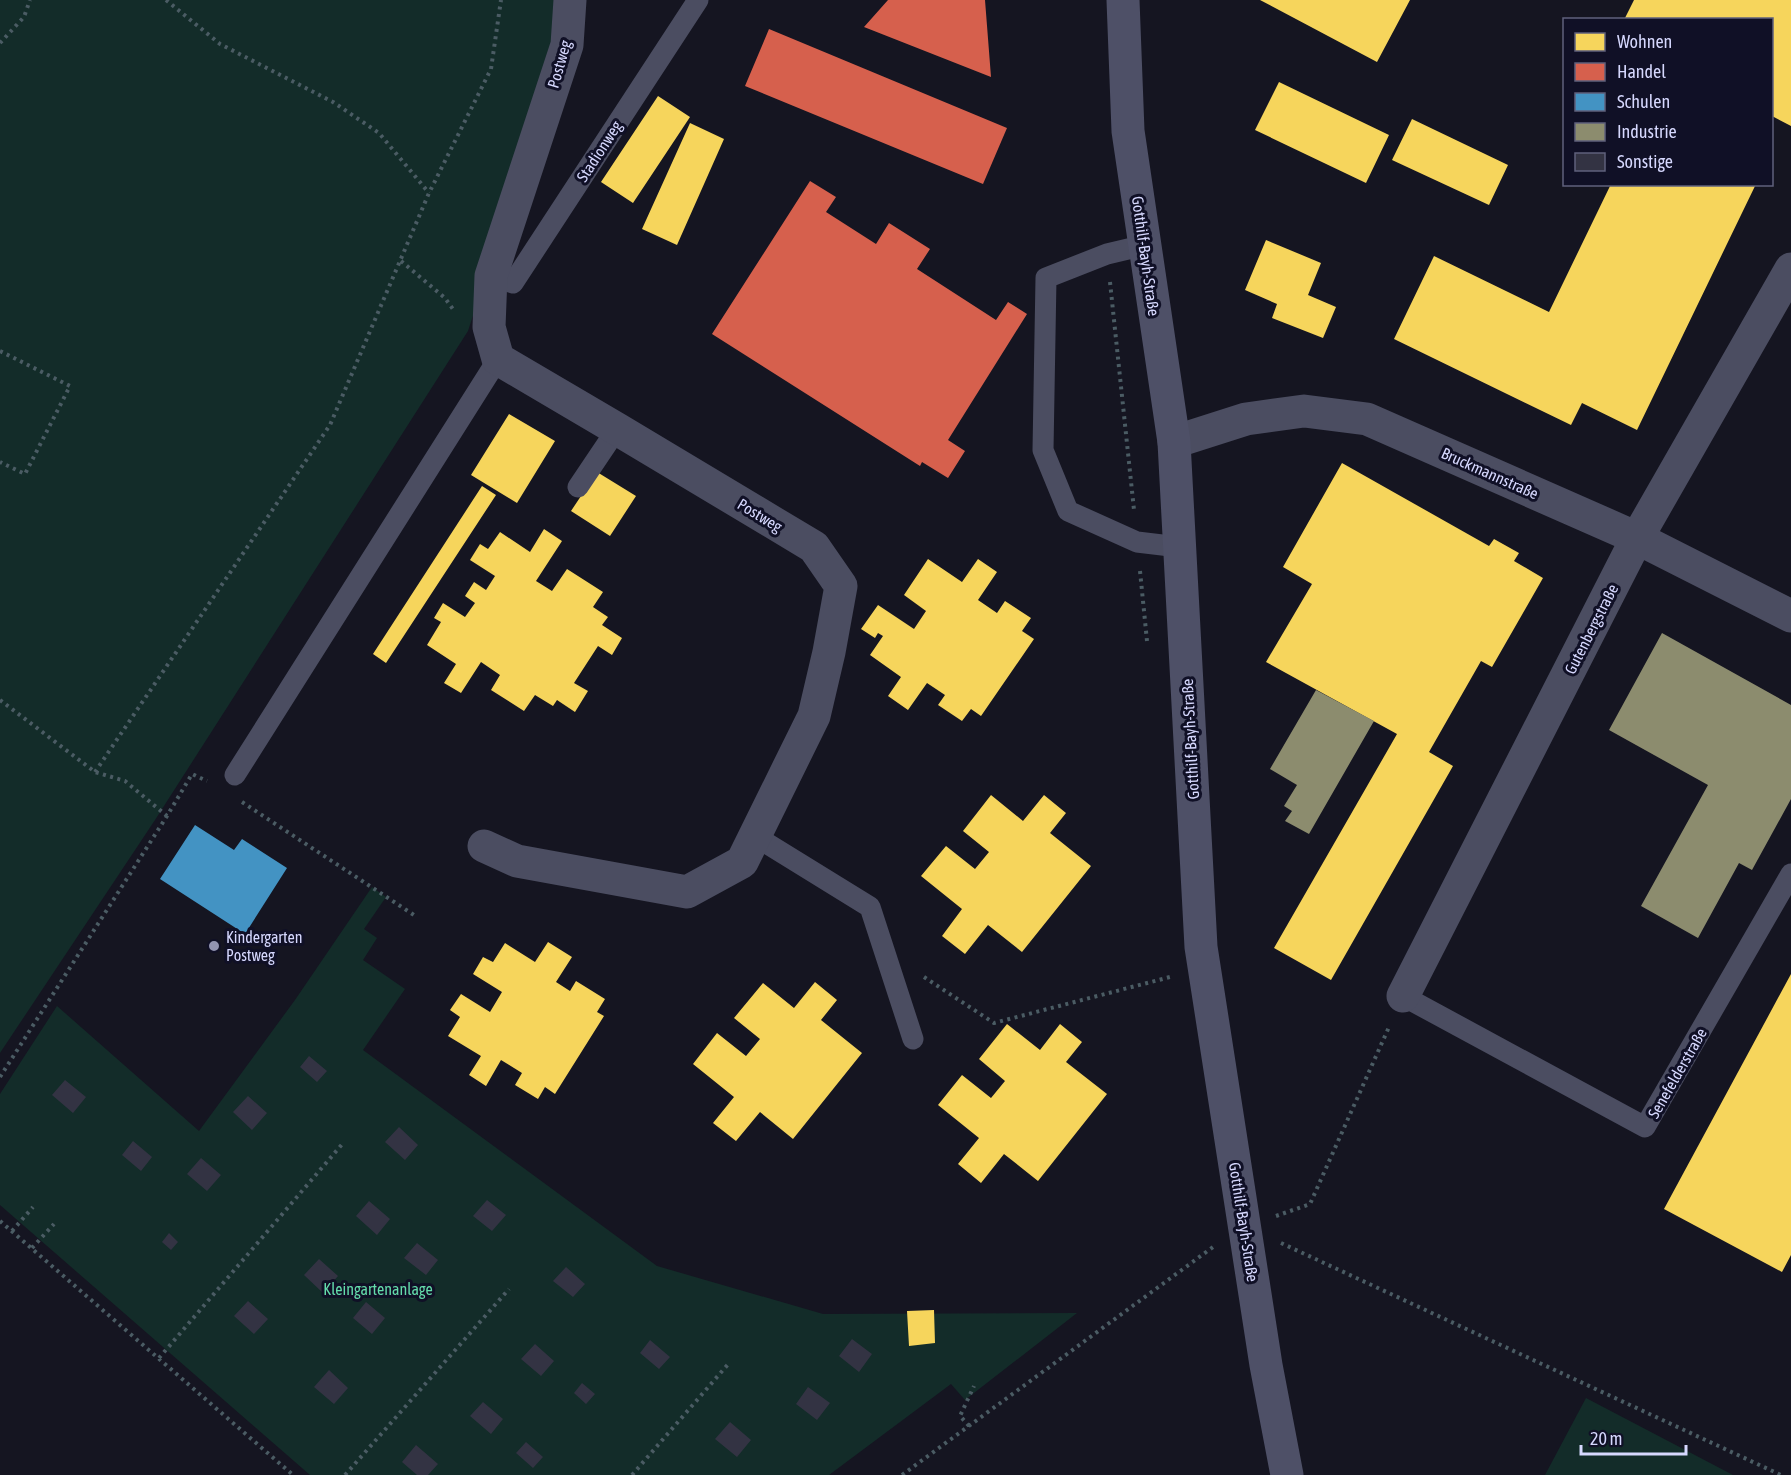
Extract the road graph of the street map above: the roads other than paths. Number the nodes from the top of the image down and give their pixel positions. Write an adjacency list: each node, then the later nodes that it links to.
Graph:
1 (570, 0): 6 (street, Postweg)
2 (698, 0): 6 (lane, Stadionweg)
3 (1124, 0): 4 (street, Gotthilf-Bayh-Straße)
4 (1145, 245): 9 (street, Gotthilf-Bayh-Straße); 12 (lane)
5 (1791, 269): 11 (street, Gutenbergstraße)
6 (491, 276): 7 (street, Postweg)
7 (498, 359): 8 (street, Postweg); 14 (lane)
8 (617, 429): 10 (lane); 15 (street, Postweg)
9 (1174, 442): 11 (street, Bruckmannstraße); 12 (street, Gotthilf-Bayh-Straße)
10 (578, 487)
11 (1637, 538): 13 (street, Bruckmannstraße); 18 (street, Gutenbergstraße)
12 (1179, 547): 20 (street, Gotthilf-Bayh-Straße)
13 (1791, 616)
14 (230, 783)
15 (755, 836): 16 (street, Postweg); 19 (lane)
16 (484, 846)
17 (1791, 874): 18 (lane, Senefelderstraße)
18 (1403, 996)
19 (913, 1040)
20 (1287, 1475)

